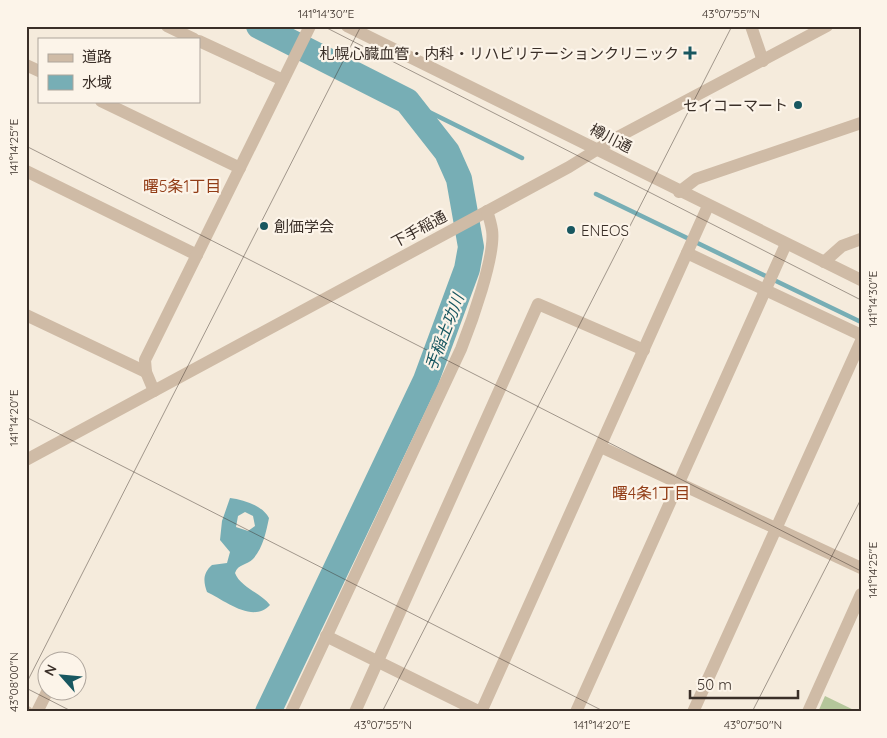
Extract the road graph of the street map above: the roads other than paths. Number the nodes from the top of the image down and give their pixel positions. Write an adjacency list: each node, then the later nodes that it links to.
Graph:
1 (167, 26): 6 (street)
2 (347, 26): 14 (street, 樽川通)
3 (751, 26): 8 (street)
4 (827, 26): 8 (street, 下手稲通)
5 (308, 31): 11 (street)
6 (192, 38)
7 (200, 41): 11 (street)
8 (763, 61): 14 (street, 下手稲通)
9 (26, 65): 10 (street)
10 (38, 71)
11 (283, 80): 15 (street)
12 (103, 102): 15 (street)
13 (861, 123): 17 (street)
14 (596, 148): 17 (street, 樽川通); 19 (street, 下手稲通)
15 (240, 168): 23 (street)
16 (26, 171): 23 (street)
17 (679, 192): 18 (street, 樽川通)
18 (708, 206): 21 (street, 樽川通); 22 (street)
19 (487, 212): 32 (street, 下手稲通); 39 (street)
20 (861, 239): 24 (street)
21 (786, 244): 24 (street, 樽川通); 26 (street)
22 (689, 250): 26 (street); 30 (street)
23 (197, 255): 31 (street)
24 (824, 262): 25 (street, 樽川通)
25 (861, 280)
26 (767, 287): 28 (street); 35 (street)
27 (26, 315): 31 (street)
28 (861, 335)
29 (861, 341): 36 (street)
30 (644, 350): 33 (street); 40 (street)
31 (146, 372): 32 (street)
32 (154, 391): 34 (street, 下手稲通)
33 (601, 447): 35 (street); 45 (street)
34 (26, 460)
35 (678, 484): 36 (street); 46 (street)
36 (776, 528): 37 (street); 47 (street)
37 (861, 568)
38 (861, 594): 48 (street)
39 (326, 636): 40 (street); 43 (street)
40 (378, 662): 44 (street); 45 (street)
41 (43, 700): 42 (street)
42 (37, 712)
43 (291, 712)
44 (355, 712)
45 (481, 712)
46 (576, 712)
47 (693, 712)
48 (808, 712)

